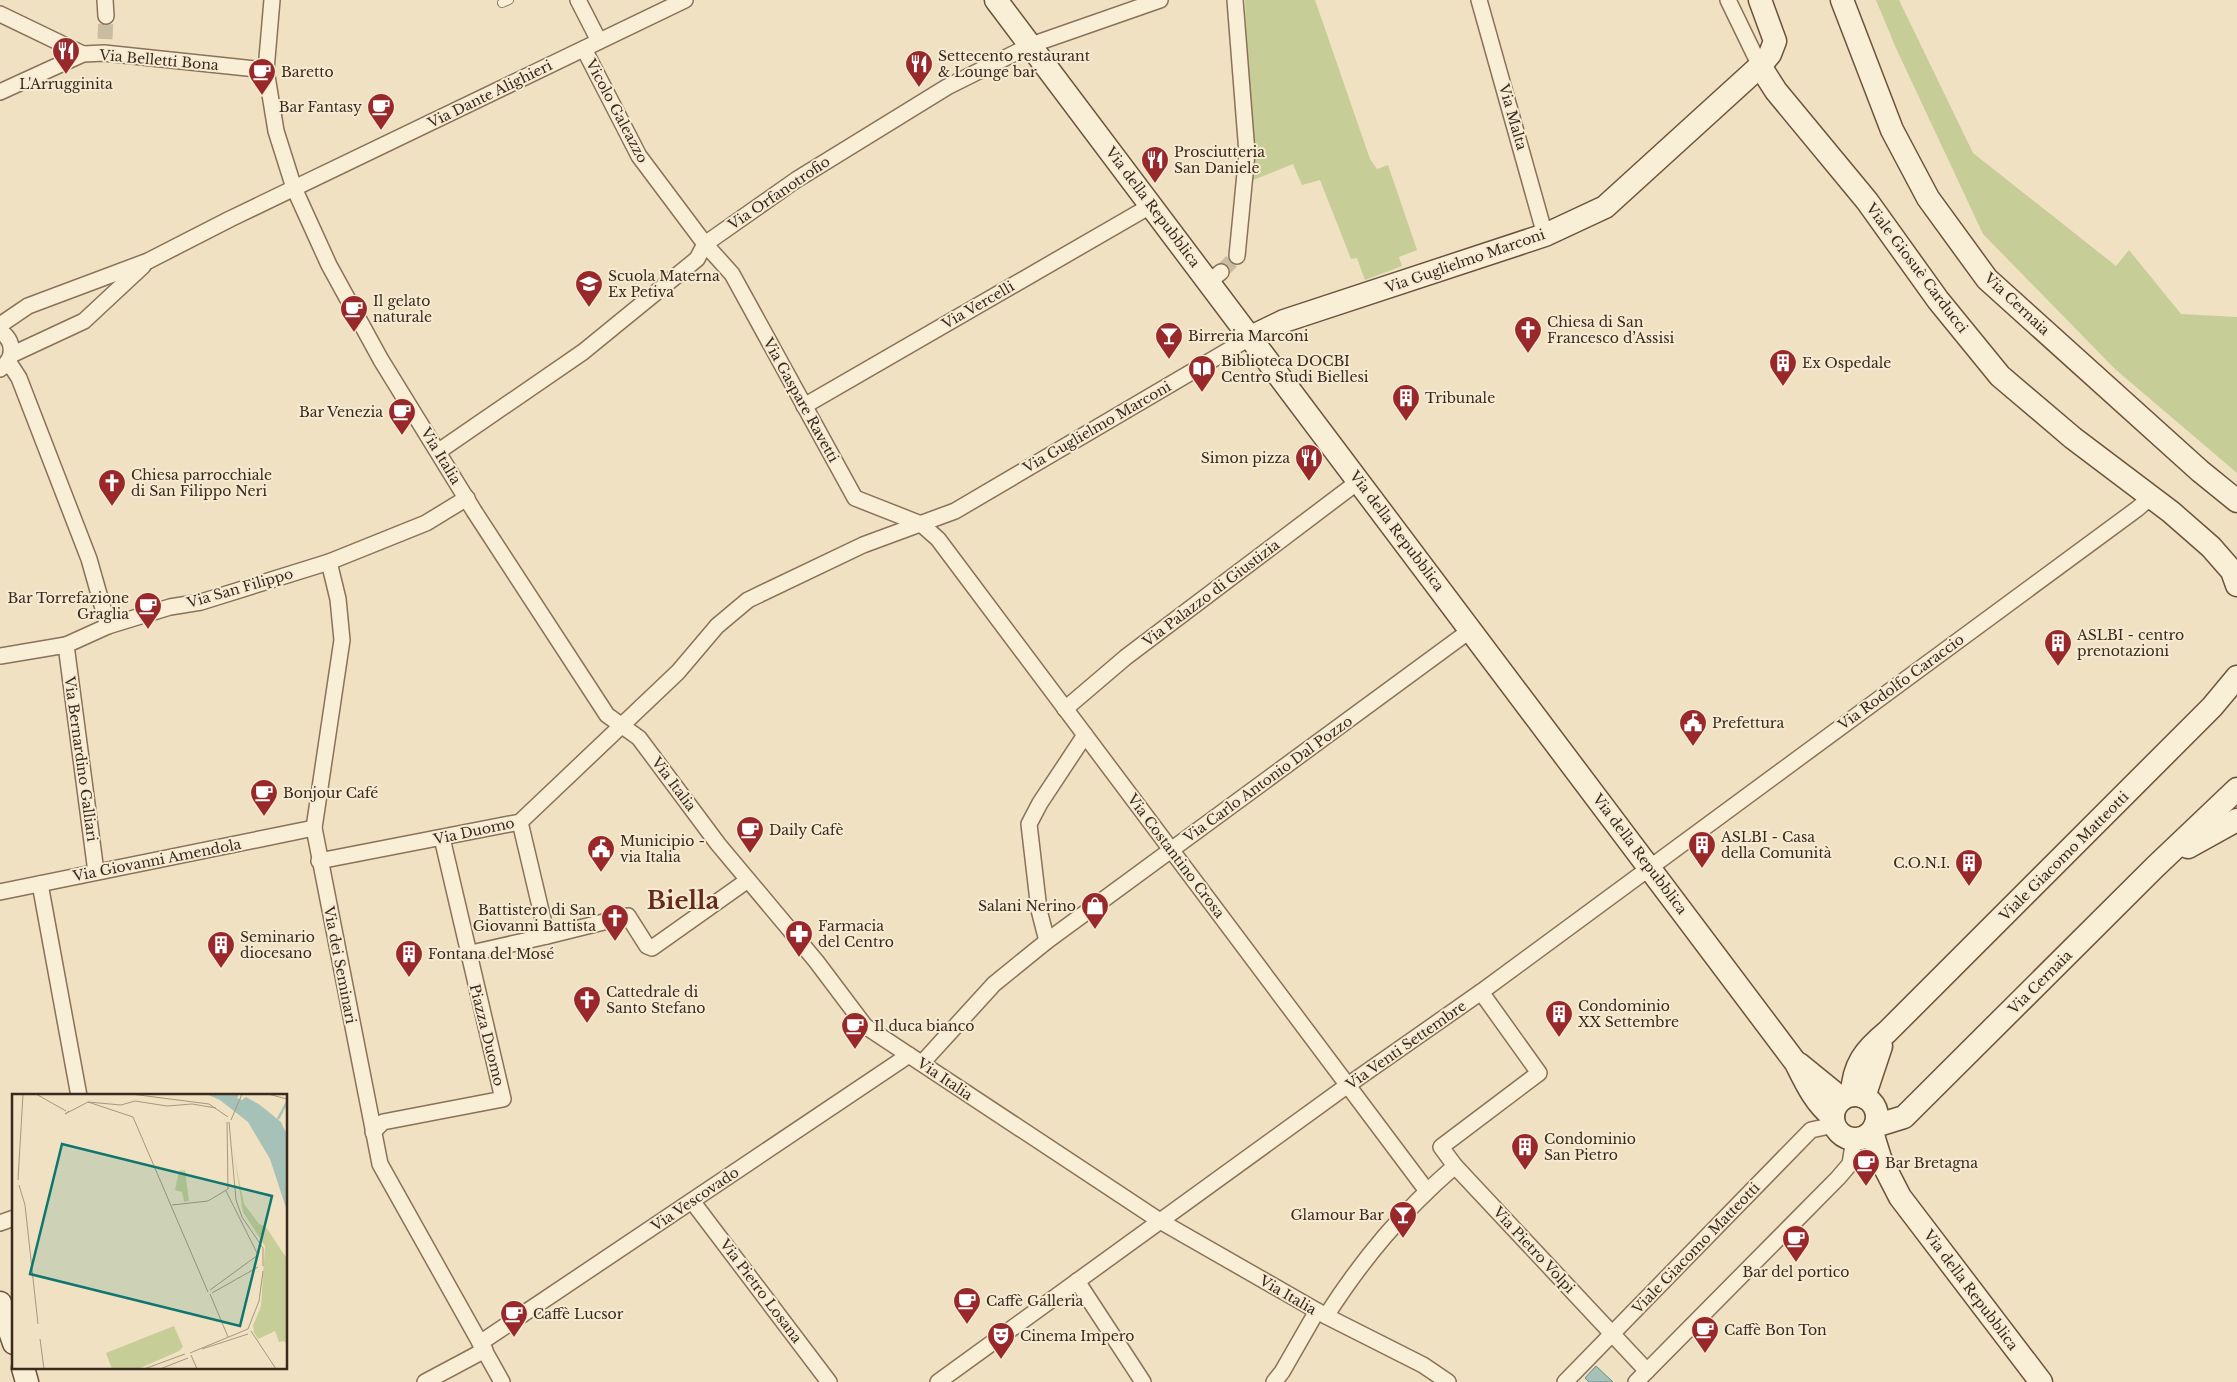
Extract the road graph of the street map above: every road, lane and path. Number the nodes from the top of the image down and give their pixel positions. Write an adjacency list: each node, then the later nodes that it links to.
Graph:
1 (105, 0): 13 (street)
2 (272, 0): 19 (street, Via Italia)
3 (578, 0): 14 (street, Vicolo Galeazzo)
4 (996, 0): 15 (street, Via della Repubblica)
5 (1160, 0): 15 (street, Via Orfanotrofio)
6 (1235, 0): 25 (street)
7 (1479, 0): 23 (street, Via Malta)
8 (1728, 0): 18 (street, Viale Giosuè Carducci)
9 (1760, 0): 18 (street, Via Guglielmo Marconi)
10 (1842, 0): 38 (street, Via Cernaia)
11 (680, 1): 14 (street, Via Dante Alighieri)
12 (0, 14): 17 (street)
13 (106, 16)
14 (599, 42): 16 (street, Via Dante Alighieri)
15 (1031, 45): 22 (street, Via della Repubblica); 24 (street, Via Orfanotrofio)
16 (584, 49): 21 (street, Via Dante Alighieri); 24 (street, Vicolo Galeazzo)
17 (83, 54): 19 (street, Via Belletti Bona); 20 (street, Via Belletti Bona)
18 (1760, 66): 23 (street, Via Guglielmo Marconi); 36 (street, Viale Giosuè Carducci)
19 (266, 70): 21 (street, Via Italia)
20 (0, 92)
21 (294, 188): 26 (street, Via Dante Alighieri); 34 (street, Via Italia)
22 (1152, 205): 31 (street, Via della Repubblica); 33 (street, Via Vercelli)
23 (1545, 235): 31 (street, Via Guglielmo Marconi)
24 (705, 244): 33 (street, Via Gaspare Ravetti); 34 (street, Via Orfanotrofio)
25 (1237, 256)
26 (148, 261): 27 (street); 32 (street)
27 (28, 306): 28 (street); 29 (street)
28 (0, 310)
29 (0, 325)
30 (0, 331): 32 (street)
31 (1251, 337): 35 (street, Via della Repubblica); 39 (street, Via Guglielmo Marconi)
32 (6, 362): 42 (street)
33 (804, 406): 39 (street, Via Gaspare Ravetti)
34 (439, 451): 37 (street, Via Italia)
35 (1359, 481): 43 (street, Via della Repubblica); 47 (street, Via Palazzo di Giustizia)
36 (2151, 497): 41 (street); 57 (street, Via Rodolfo Caraccio)
37 (467, 498): 40 (street, Via San Filippo); 48 (street, Via Italia)
38 (2237, 502)
39 (921, 524): 47 (street, Via Costantino Crosa); 48 (street, Via Guglielmo Marconi)
40 (329, 562): 42 (street, Via San Filippo); 53 (street, Via dei Seminari)
41 (2237, 585)
42 (108, 626): 44 (street, Via San Filippo)
43 (1472, 630): 55 (street, Via Carlo Antonio Dal Pozzo); 57 (street, Via della Repubblica)
44 (66, 645): 45 (street, Via San Filippo); 59 (street, Via Bernardino Galliari)
45 (3, 656)
46 (2237, 677): 71 (street, Viale Giacomo Matteotti)
47 (1065, 709): 49 (street, Via Costantino Crosa)
48 (623, 725): 52 (street, Via Duomo); 60 (street, Via Italia)
49 (1085, 735): 55 (street, Via Costantino Crosa); 64 (street)
50 (2237, 789): 58 (street, Via Cernaia)
51 (2237, 820): 58 (street, Via Cernaia)
52 (520, 822): 54 (street, Via Duomo); 63 (street)
53 (314, 828): 56 (street, Via dei Seminari); 59 (street, Via Giovanni Amendola)
54 (442, 838): 56 (street, Via Duomo); 65 (street, Piazza Duomo)
55 (1171, 850): 64 (street, Via Carlo Antonio Dal Pozzo); 69 (street, Via Costantino Crosa)
56 (319, 861): 72 (street, Via dei Seminari)
57 (1650, 866): 67 (street, Via Venti Settembre); 71 (street, Via della Repubblica)
58 (2155, 867): 71 (street, Via Cernaia)
59 (96, 872): 61 (street, Via Giovanni Amendola)
60 (748, 880): 63 (street); 68 (street, Via Italia)
61 (40, 884): 62 (street, Via Giovanni Amendola); 70 (street)
62 (0, 892)
63 (547, 936): 65 (street)
64 (1047, 941): 66 (street, Via Carlo Antonio Dal Pozzo)
65 (468, 954): 72 (street, Piazza Duomo)
66 (994, 984): 68 (street, Via Vescovado)
67 (1480, 992): 69 (street, Via Venti Settembre); 73 (street, Via Pietro Volpi)
68 (916, 1059): 75 (street, Via Vescovado); 77 (street, Via Italia)
69 (1348, 1085): 74 (street, Via Costantino Crosa); 77 (street, Via Venti Settembre)
70 (79, 1094)
71 (1856, 1118): 82 (street, Viale Giacomo Matteotti); 86 (street, Viale Giacomo Matteotti); 96 (street, Via della Repubblica)
72 (373, 1132): 84 (street, Via dei Seminari)
73 (1455, 1166): 74 (street); 82 (street, Via Pietro Volpi)
74 (1427, 1191): 81 (street)
75 (692, 1201): 84 (street, Via Vescovado); 90 (street, Via Pietro Losana)
76 (12, 1219): 78 (street)
77 (1160, 1221): 79 (street, Via Venti Settembre); 81 (street, Via Italia)
78 (0, 1223)
79 (1078, 1281): 91 (street, Via Venti Settembre); 92 (street)
80 (0, 1303): 83 (street)
81 (1321, 1314): 93 (street); 94 (street, Via Italia)
82 (1612, 1334): 86 (street, Via Pietro Volpi); 95 (street, Viale Giacomo Matteotti)
83 (12, 1335)
84 (483, 1347): 88 (street, Via Vescovado); 89 (street, Via dei Seminari)
85 (24, 1370): 87 (street)
86 (1642, 1377)
87 (28, 1382)
88 (425, 1382)
89 (502, 1382)
90 (829, 1382)
91 (938, 1382)
92 (1143, 1382)
93 (1274, 1382)
94 (1448, 1382)
95 (1565, 1382)
96 (2041, 1382)

